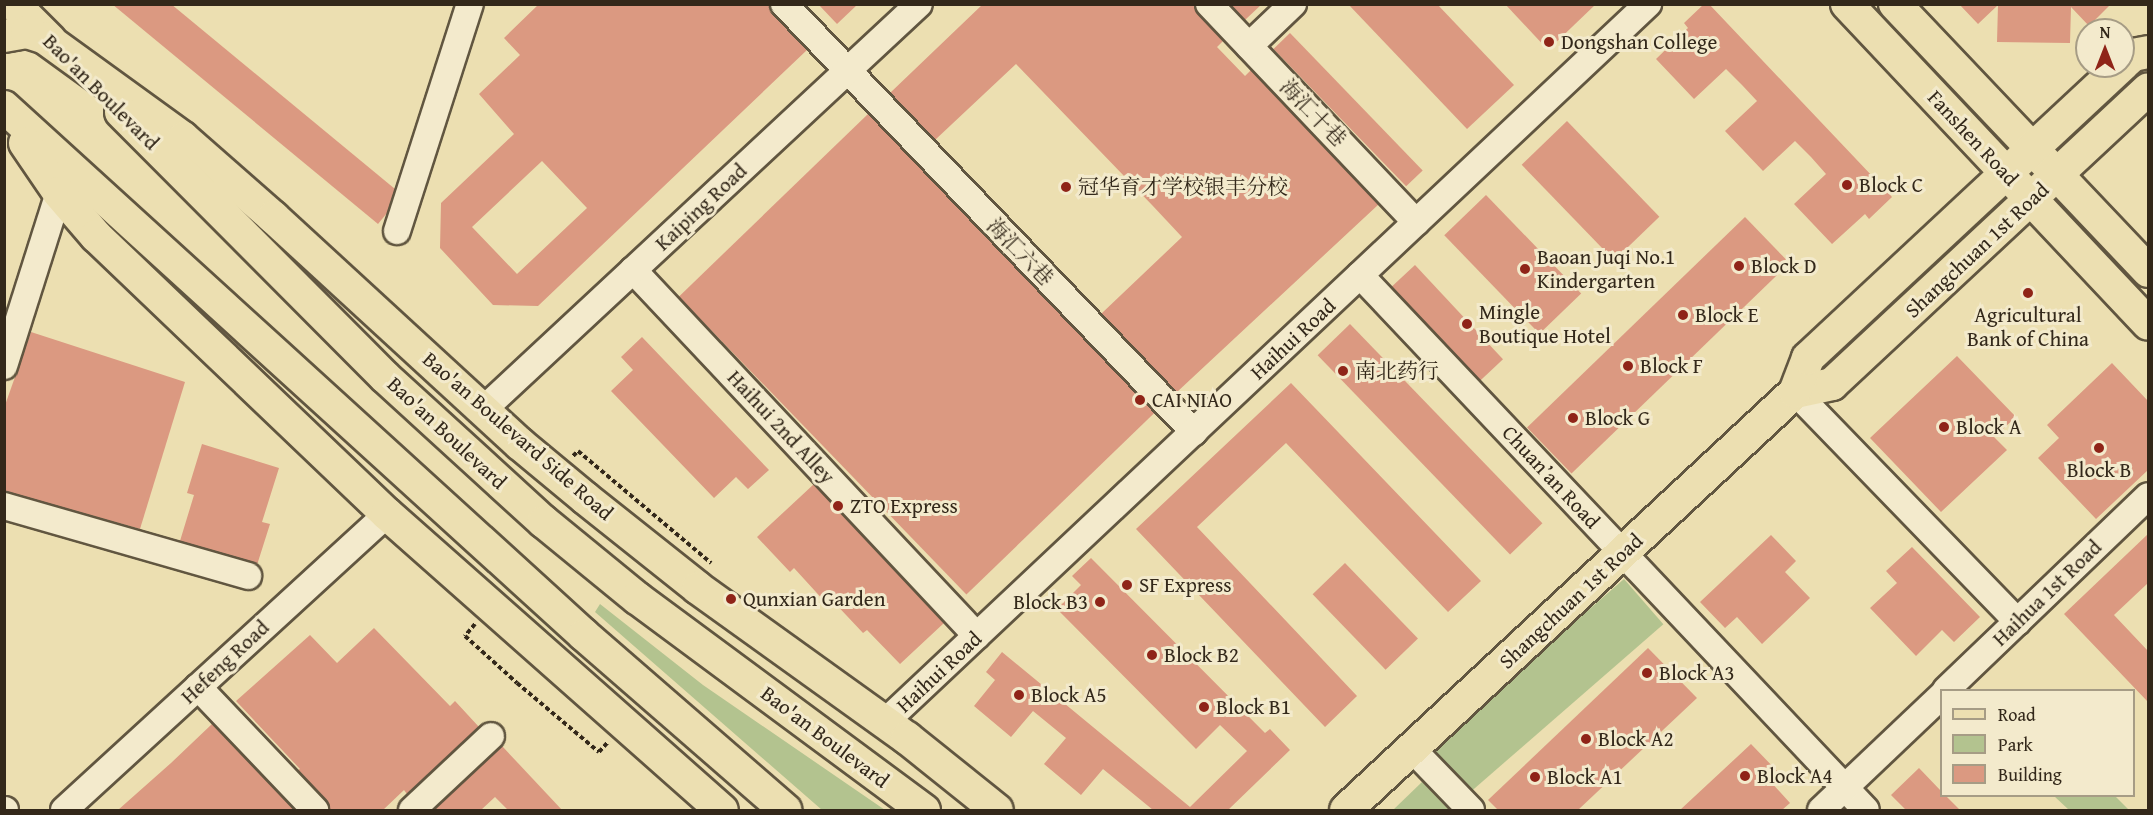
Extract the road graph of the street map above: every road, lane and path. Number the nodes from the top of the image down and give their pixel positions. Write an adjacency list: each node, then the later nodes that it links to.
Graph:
1 (14, 4): 11 (main road, Bao'an Boulevard)
2 (470, 4): 30 (street)
3 (784, 4): 13 (street, 海汇六巷)
4 (919, 4): 13 (street, Kaiping Road)
5 (1209, 4): 12 (street, 海汇十巷)
6 (1293, 4): 12 (street)
7 (1648, 4): 29 (street, Haihui Road)
8 (1847, 4): 20 (main road, Fanshen Road)
9 (1895, 4): 16 (main road, Fanshen Road)
10 (4, 36): 11 (main road)
11 (54, 44): 36 (main road, Bao'an Boulevard); 37 (main road, Bao'an Boulevard Side Road)
12 (1249, 46): 29 (street, 海汇十巷)
13 (846, 72): 33 (street, Kaiping Road); 42 (street, 海汇六巷)
14 (2108, 78): 18 (main road, Shangchuan 1st Road)
15 (2148, 90): 21 (main road, Shangchuan 1st Road)
16 (1990, 104): 18 (main road); 22 (main road, Fanshen Road)
17 (4, 107): 55 (main road)
18 (2073, 110): 22 (main road, Shangchuan 1st Road)
19 (4, 113): 25 (main road)
20 (1965, 129): 23 (main road, Fanshen Road); 27 (main road)
21 (2096, 138): 24 (main road, Shangchuan 1st Road); 28 (main road)
22 (2032, 149): 23 (main road, Shangchuan 1st Road); 24 (main road, Fanshen Road)
23 (2006, 173): 26 (main road, Fanshen Road); 27 (main road, Shangchuan 1st Road)
24 (2057, 175): 26 (main road, Shangchuan 1st Road); 28 (main road, Fanshen Road)
25 (59, 193): 39 (street); 47 (main road)
26 (2031, 199): 31 (main road, Shangchuan 1st Road); 32 (main road, Fanshen Road)
27 (1961, 215): 40 (main road, Shangchuan 1st Road)
28 (2099, 219): 34 (main road, Fanshen Road)
29 (1416, 222): 35 (street, Haihui Road)
30 (397, 231)
31 (1989, 238): 32 (main road); 40 (main road, Shangchuan 1st Road)
32 (2078, 249): 38 (main road, Fanshen Road)
33 (633, 270): 41 (street, Kaiping Road); 56 (street, Haihui 2nd Alley)
34 (2148, 271)
35 (1360, 275): 42 (street, Haihui Road); 48 (street, Chuan’an Road)
36 (302, 294): 37 (main road); 52 (main road, Bao'an Boulevard)
37 (387, 321): 41 (main road, Bao'an Boulevard Side Road)
38 (2148, 323)
39 (4, 366)
40 (1795, 392): 48 (main road, Shangchuan 1st Road); 53 (street)
41 (484, 409): 43 (main road, Bao'an Boulevard Side Road)
42 (1194, 432): 56 (street, Haihui Road)
43 (520, 444): 52 (main road); 60 (main road, Bao'an Boulevard Side Road)
44 (585, 457): 49 (path)
45 (2148, 496): 53 (street, Haihua 1st Road)
46 (4, 506): 50 (street)
47 (387, 514): 51 (main road); 57 (street, Hefeng Road)
48 (1623, 553): 63 (main road, Shangchuan 1st Road); 65 (street, Chuan’an Road)
49 (706, 558)
50 (248, 576)
51 (458, 577): 55 (main road); 64 (main road)
52 (637, 598): 72 (main road, Bao'an Boulevard)
53 (2018, 622): 58 (street, Haihua 1st Road)
54 (475, 624): 62 (path)
55 (584, 635): 71 (main road)
56 (977, 636): 60 (street, Haihui Road)
57 (198, 687): 66 (street, Hefeng Road); 67 (street)
58 (1947, 689)
59 (1940, 696): 65 (street)
60 (885, 722): 73 (main road, Bao'an Boulevard Side Road)
61 (491, 736): 68 (street)
62 (609, 741)
63 (1412, 749): 74 (main road, Shangchuan 1st Road); 75 (street)
64 (692, 783): 69 (main road); 70 (main road)
65 (1845, 788): 76 (street); 77 (street, Chuan’an Road)
66 (64, 810)
67 (315, 810)
68 (412, 810)
69 (706, 810)
70 (722, 810)
71 (785, 810)
72 (924, 810)
73 (997, 810)
74 (1346, 810)
75 (1471, 810)
76 (1821, 810)
77 (1866, 810)

